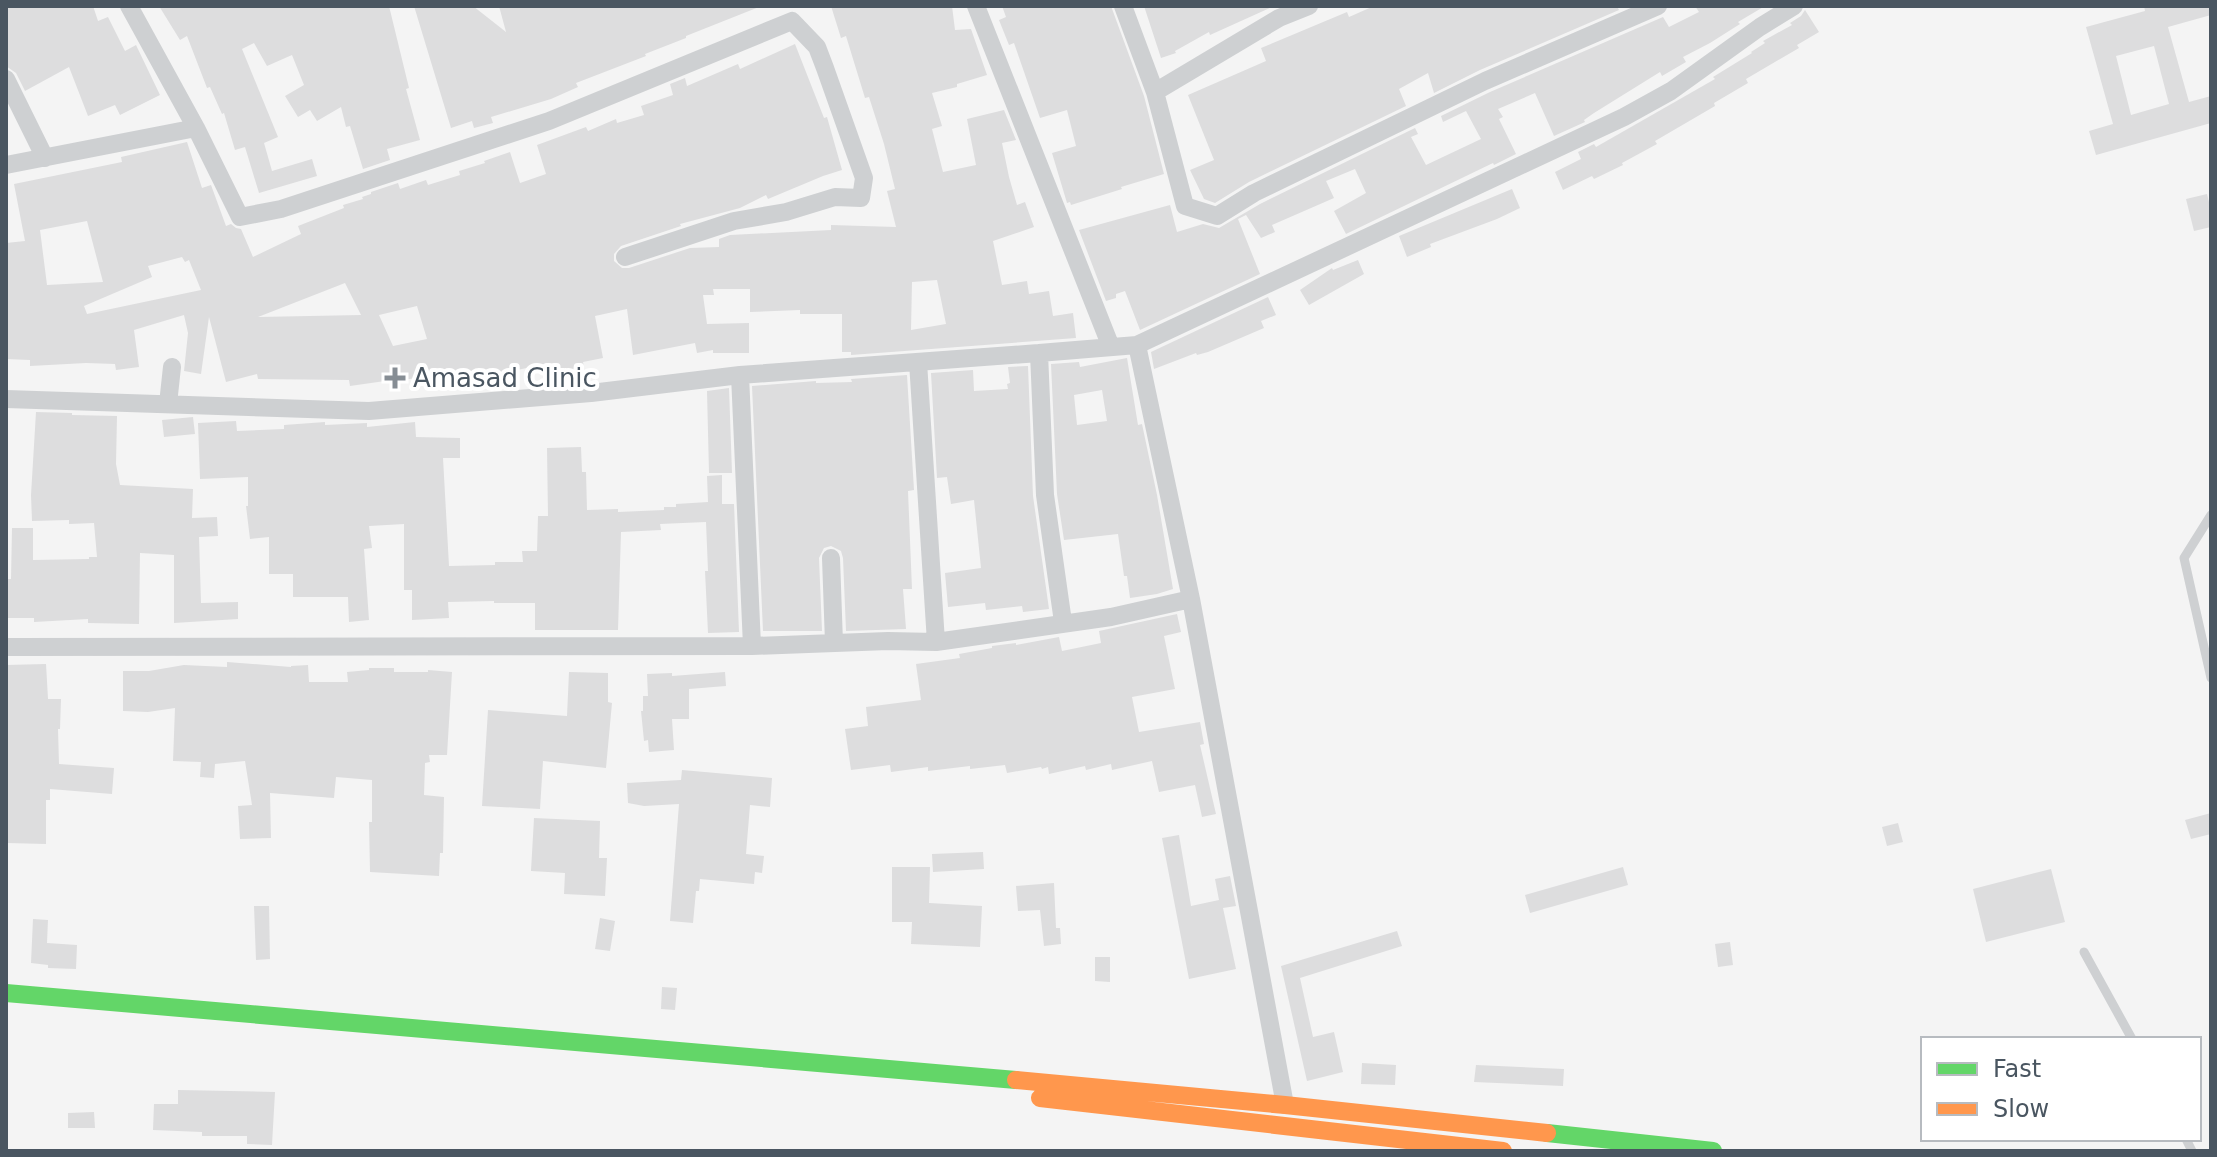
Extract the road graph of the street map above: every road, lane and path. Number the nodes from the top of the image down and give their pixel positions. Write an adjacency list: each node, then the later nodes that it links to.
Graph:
1 (129, 6): 9 (street)
2 (976, 6): 14 (street)
3 (1123, 6): 8 (street)
4 (1309, 6): 8 (street)
5 (1658, 6): 8 (street)
6 (1794, 6): 13 (street)
7 (6, 79): 10 (street)
8 (1155, 92)
9 (196, 128): 10 (street); 12 (street)
10 (45, 158): 11 (street)
11 (6, 165)
12 (625, 257)
13 (1137, 345): 14 (street); 23 (street)
14 (1111, 347): 15 (street)
15 (1039, 353): 16 (street); 24 (street)
16 (918, 362): 18 (street); 25 (street)
17 (172, 367): 20 (street)
18 (740, 375): 20 (street); 27 (street)
19 (6, 399): 20 (street)
20 (168, 404)
21 (2211, 515): 29 (lane)
22 (831, 558): 26 (street)
23 (1191, 599): 24 (street); 34 (street)
24 (1063, 622): 25 (street)
25 (936, 642): 26 (street)
26 (834, 643): 27 (street)
27 (752, 646): 28 (street)
28 (6, 647)
29 (2211, 678)
30 (2084, 952): 33 (lane)
31 (6, 993): 34 (street)
32 (6, 1005): 35 (street)
33 (2131, 1037)
34 (1285, 1105): 36 (street)
35 (1503, 1151)
36 (1713, 1151)

